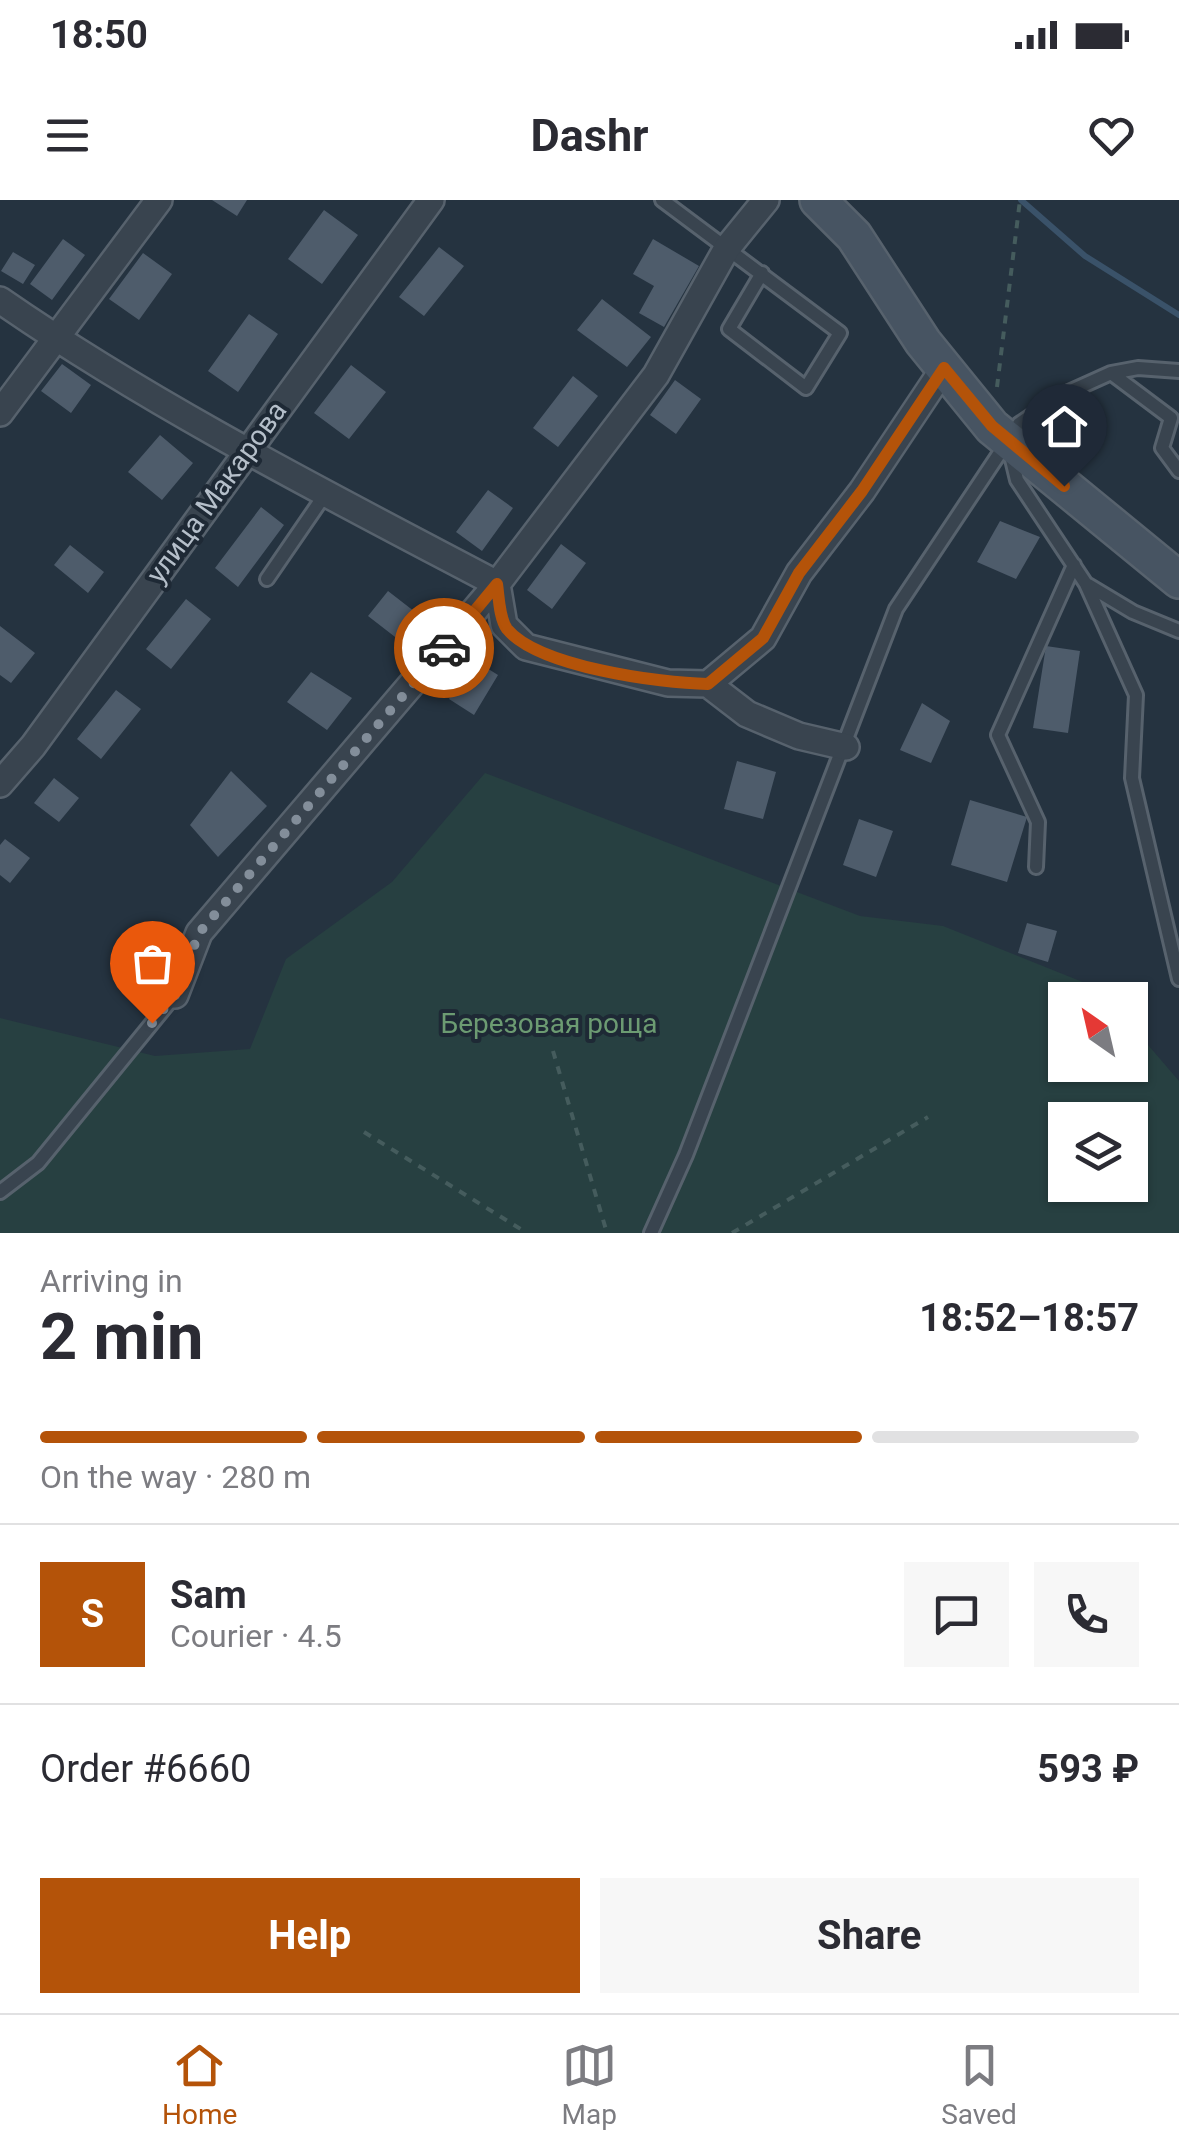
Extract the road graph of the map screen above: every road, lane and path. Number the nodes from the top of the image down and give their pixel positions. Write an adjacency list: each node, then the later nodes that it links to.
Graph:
1 (159, 200): 10 (street)
2 (430, 200): 17 (street, улица Макарова)
3 (662, 200): 7 (lane)
4 (766, 200): 7 (street)
5 (818, 200): 11 (main road)
6 (1020, 200): 16 (path)
7 (727, 248): 8 (lane); 23 (street)
8 (762, 273): 8 (lane)
9 (0, 300): 10 (street)
10 (55, 338): 14 (street); 17 (street)
11 (944, 368): 16 (main road); 26 (street)
12 (1179, 371): 13 (lane)
13 (1111, 373): 15 (lane); 16 (lane)
14 (0, 414)
15 (1175, 417): 18 (lane)
16 (1000, 433): 20 (lane); 22 (main road); 27 (lane)
17 (247, 447): 19 (street); 28 (street, улица Макарова)
18 (1179, 470)
19 (326, 494): 21 (lane); 23 (street)
20 (1074, 565): 24 (lane); 29 (lane)
21 (267, 579)
22 (1179, 580)
23 (497, 584): 26 (street); 33 (street)
24 (1086, 584): 25 (lane); 31 (lane)
25 (1179, 631)
26 (708, 684): 27 (street)
27 (846, 747): 40 (lane)
28 (0, 784)
29 (1036, 867)
30 (1179, 919): 31 (lane)
31 (1172, 949): 32 (lane)
32 (1179, 979)
33 (175, 995): 37 (lane)
34 (553, 1051): 39 (path)
35 (928, 1117): 41 (path)
36 (364, 1132): 38 (path)
37 (0, 1192)
38 (526, 1233)
39 (607, 1233)
40 (651, 1233)
41 (732, 1233)

